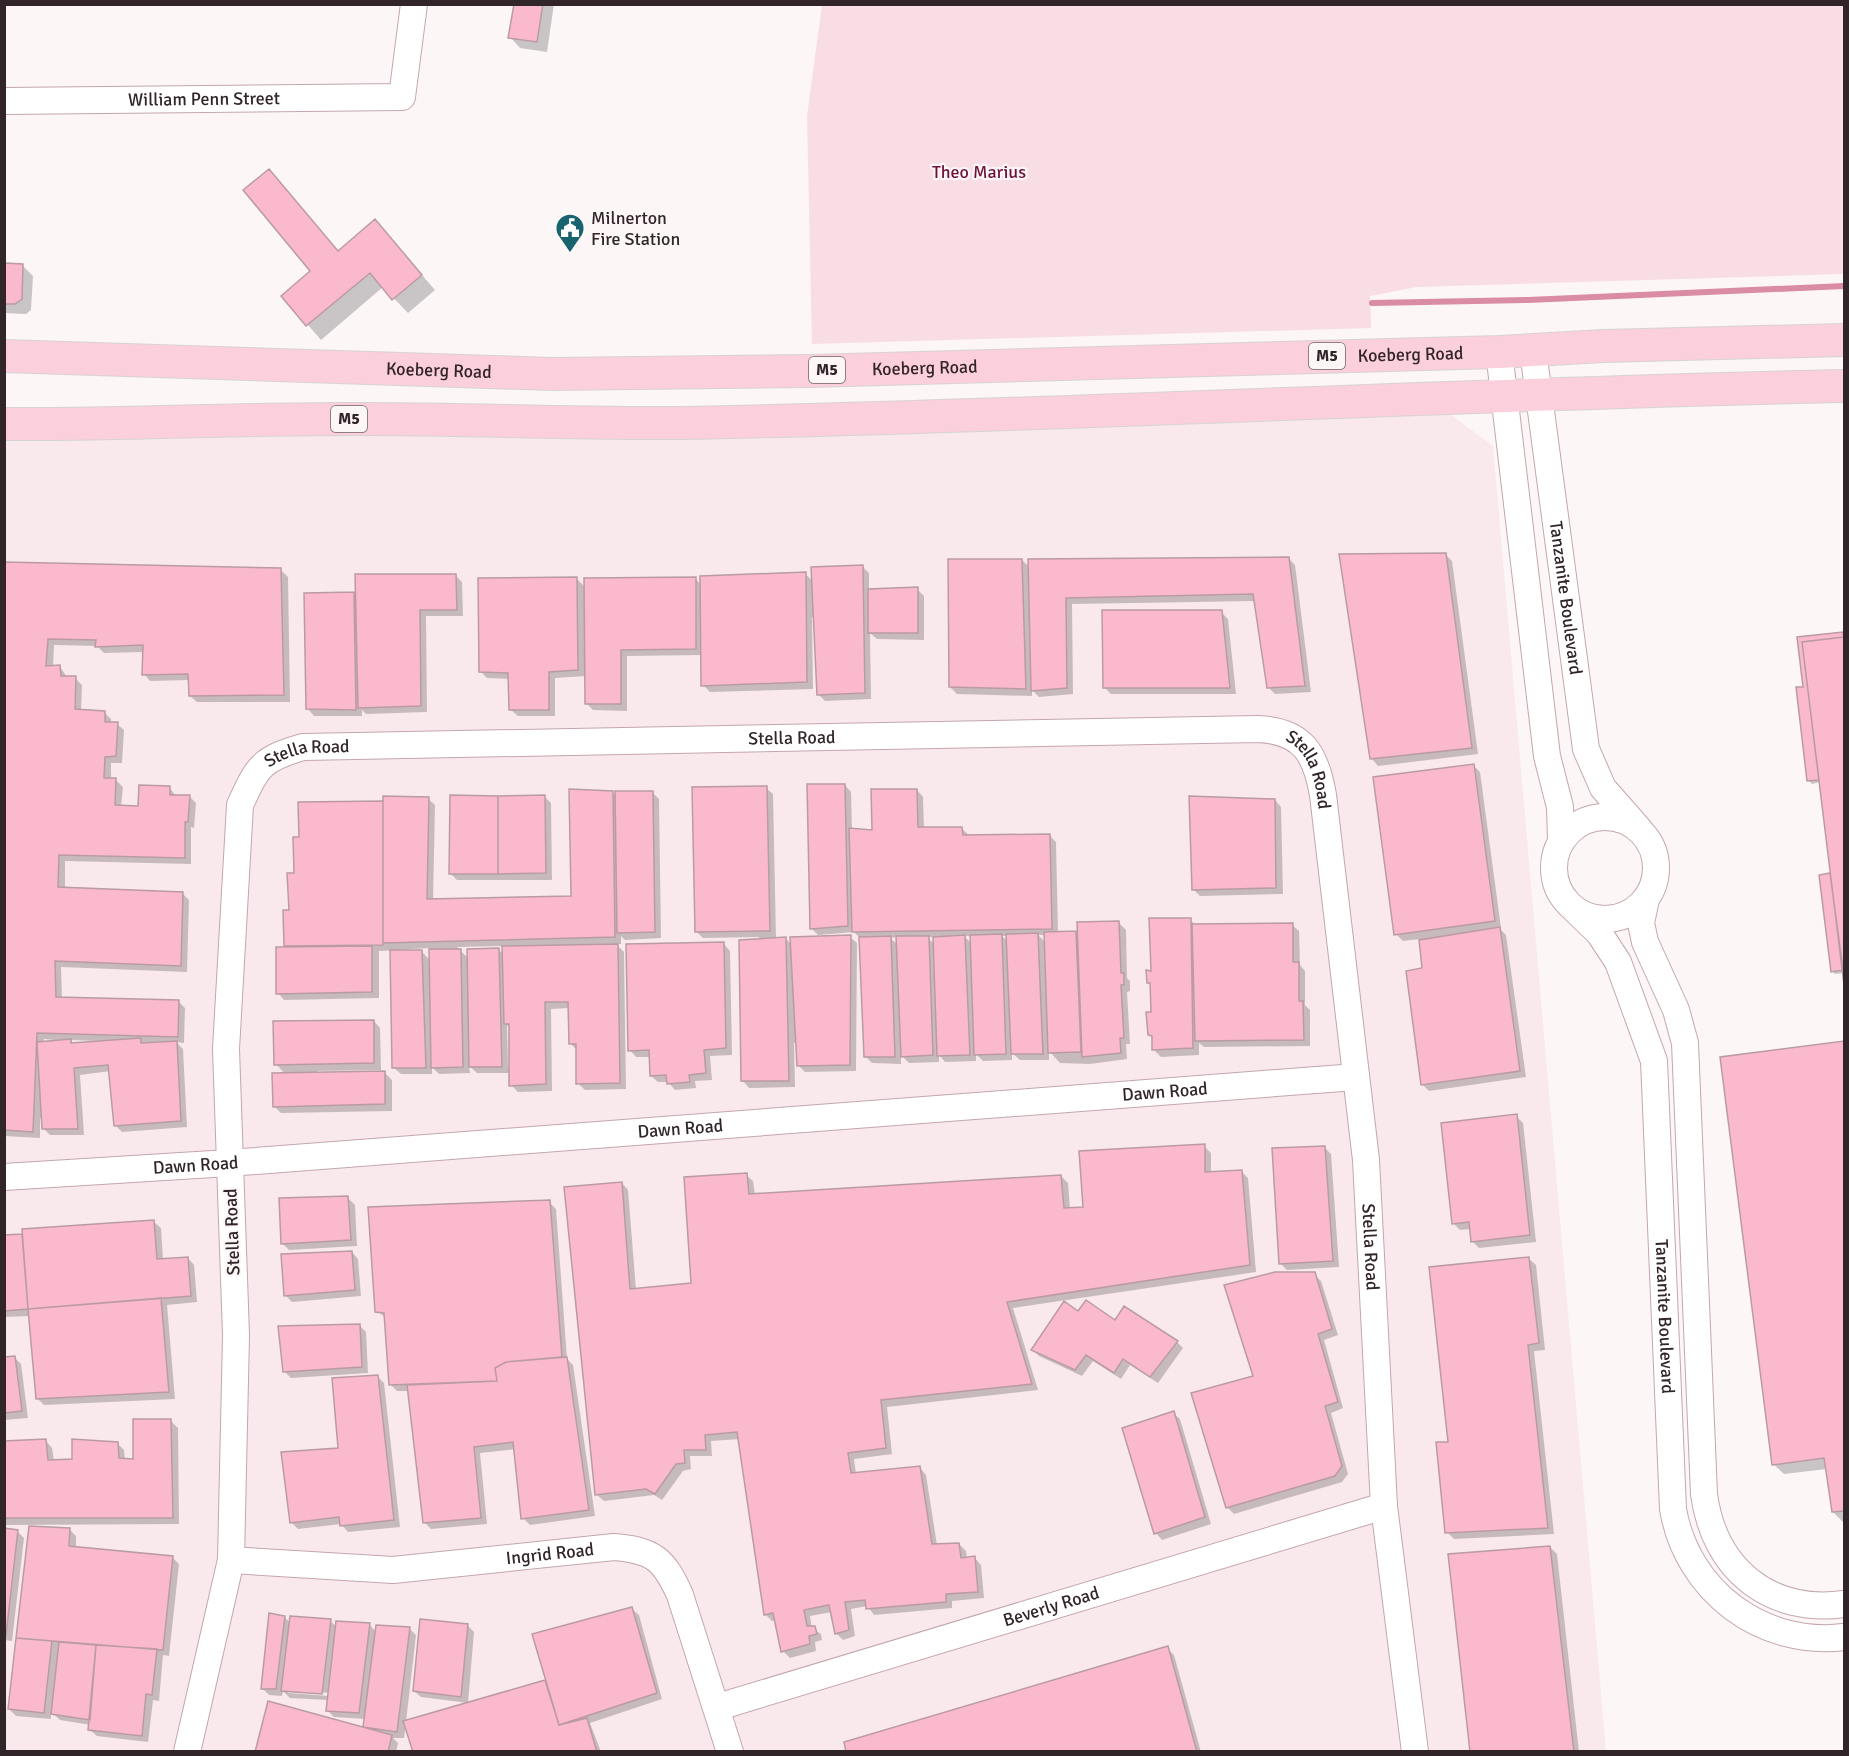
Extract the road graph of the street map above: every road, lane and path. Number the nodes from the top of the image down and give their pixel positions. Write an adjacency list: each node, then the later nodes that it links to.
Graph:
1 (414, 4): 2 (street, William Penn Street)
2 (4, 101)
3 (1845, 340): 4 (main road, Koeberg Road / M5)
4 (1533, 351): 5 (main road, Koeberg Road / M5); 8 (street, Tanzanite Boulevard)
5 (1499, 352): 6 (main road, Koeberg Road / M5); 9 (street, Tanzanite Boulevard)
6 (4, 356)
7 (1845, 386): 8 (main road, M5)
8 (1537, 392): 9 (main road, M5); 11 (street, Tanzanite Boulevard)
9 (1504, 394): 10 (main road, M5); 12 (street, Tanzanite Boulevard)
10 (4, 424)
11 (1639, 829): 12 (street); 13 (street)
12 (1561, 840): 14 (street)
13 (1646, 899): 14 (street); 20 (street, Tanzanite Boulevard)
14 (1575, 910): 21 (street, Tanzanite Boulevard)
15 (1356, 1077): 16 (street, Dawn Road); 16 (street, Stella Road); 18 (street, Stella Road)
16 (229, 1163): 17 (street, Dawn Road); 19 (street, Stella Road)
17 (4, 1177)
18 (1384, 1506): 22 (street, Beverly Road); 25 (street, Stella Road)
19 (231, 1560): 22 (street, Ingrid Road); 23 (street, Stella Road)
20 (1845, 1604)
21 (1845, 1637)
22 (718, 1707): 24 (street, Ingrid Road)
23 (187, 1752)
24 (730, 1752)
25 (1415, 1752)

